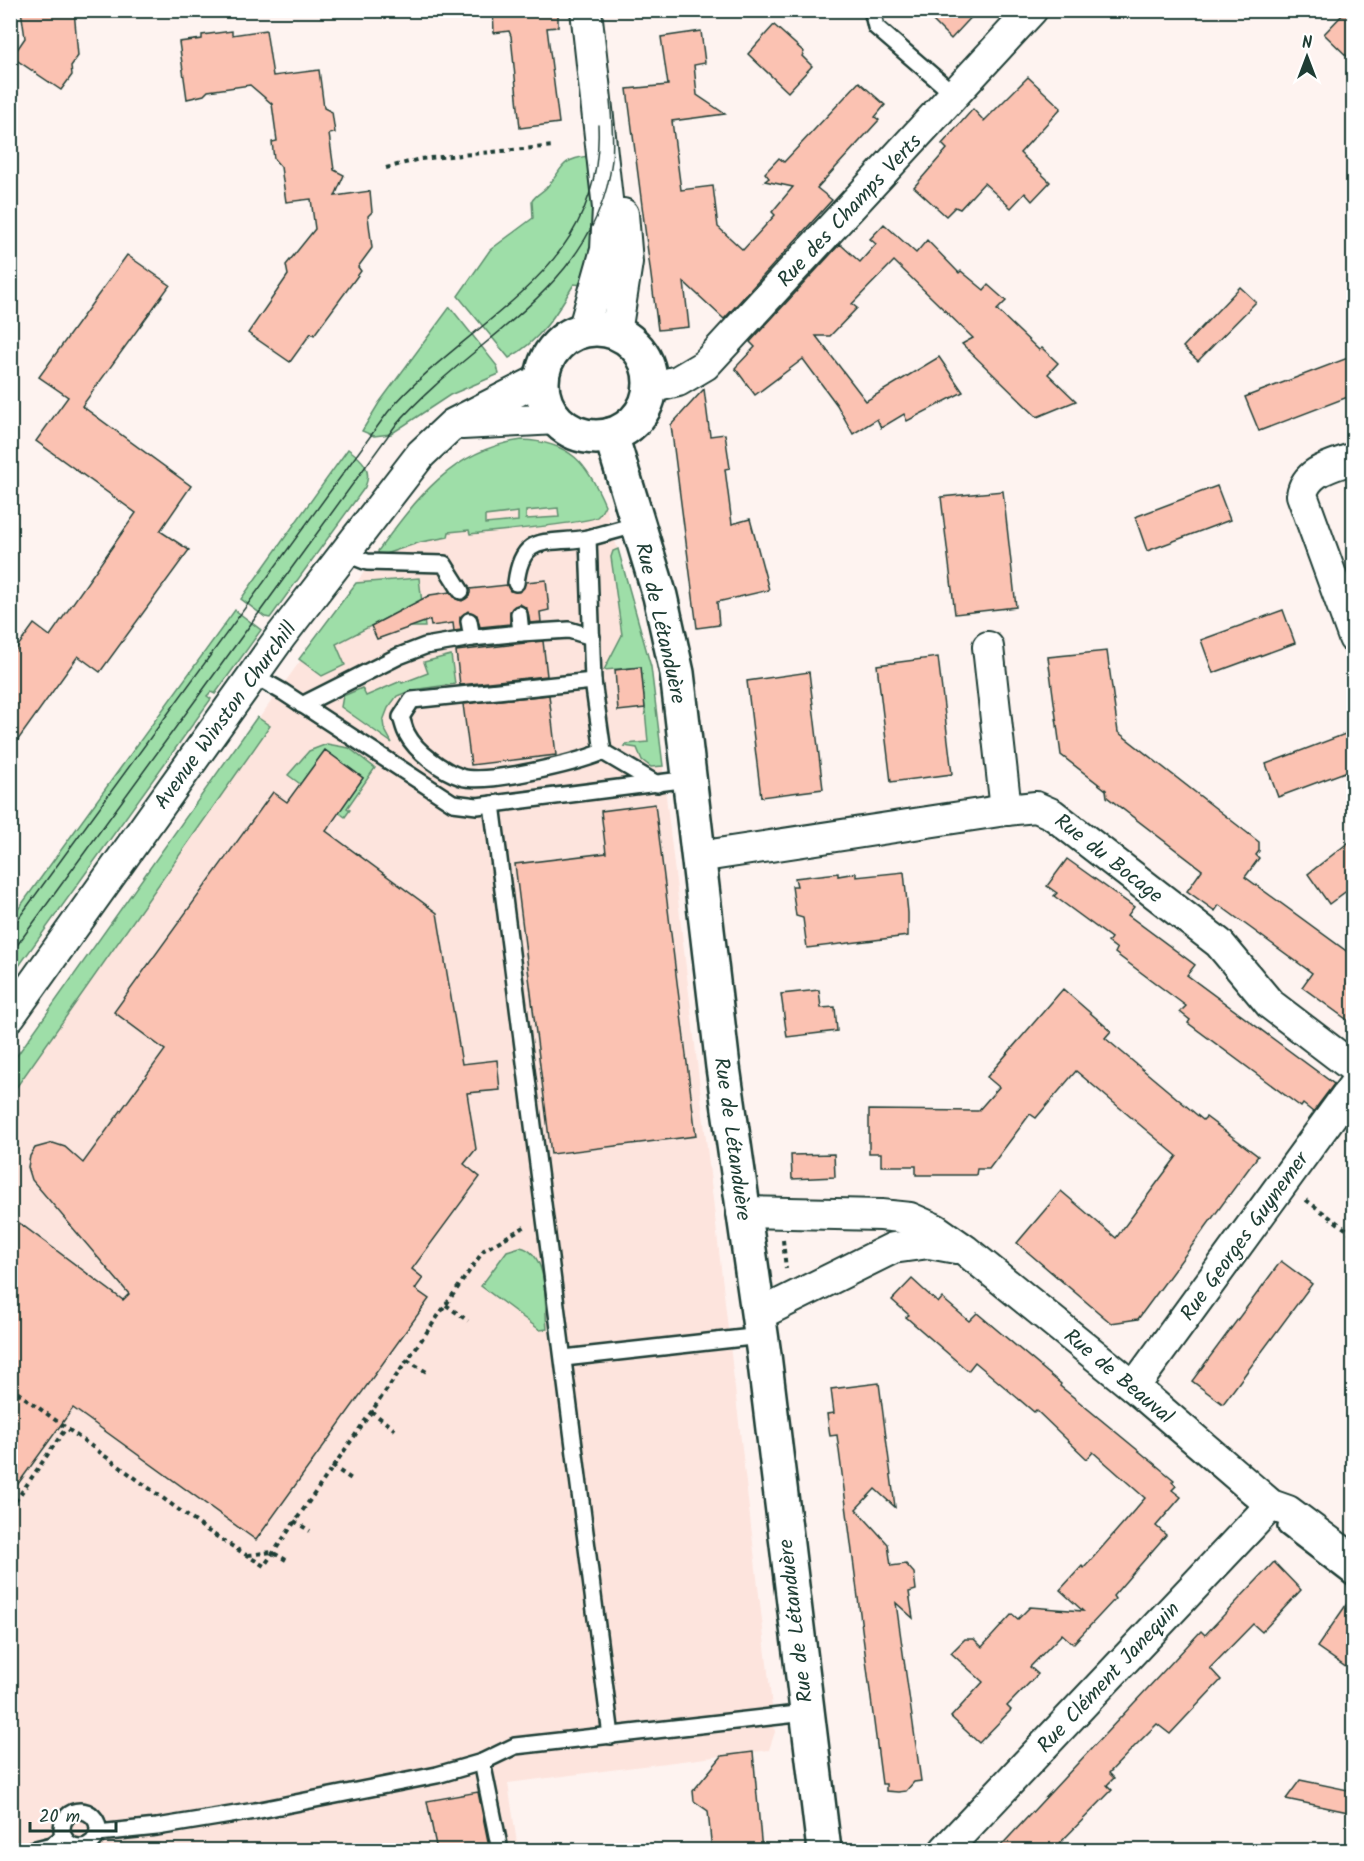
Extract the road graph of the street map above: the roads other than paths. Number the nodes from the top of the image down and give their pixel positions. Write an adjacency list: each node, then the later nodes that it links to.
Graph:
1 (586, 10): 6 (street)
2 (599, 10): 6 (lane)
3 (872, 10): 5 (lane)
4 (1032, 10): 5 (street, Rue des Champs Verts)
5 (955, 95): 10 (street, Rue des Champs Verts)
6 (604, 113): 7 (street); 8 (street)
7 (583, 331): 8 (street); 9 (street)
8 (616, 333): 10 (street)
9 (543, 378): 11 (street); 12 (street, Avenue Winston Churchill)
10 (650, 388): 13 (street)
11 (556, 419): 12 (street); 13 (street)
12 (453, 424): 17 (street, Avenue Winston Churchill)
13 (611, 435): 15 (street, Rue de Létanduère)
14 (1353, 458): 18 (street)
15 (639, 524): 16 (lane); 32 (street, Rue de Létanduère)
16 (588, 538): 19 (lane); 24 (lane)
17 (344, 553): 20 (lane); 28 (street, Avenue Winston Churchill)
18 (1342, 573): 26 (street)
19 (516, 584)
20 (461, 591)
21 (519, 614): 23 (lane)
22 (470, 621): 25 (lane)
23 (522, 633): 24 (lane); 25 (lane)
24 (592, 637): 29 (lane)
25 (472, 638): 30 (lane)
26 (1353, 638)
27 (988, 647): 35 (street)
28 (253, 675): 30 (lane); 37 (street, Avenue Winston Churchill)
29 (593, 681): 31 (lane); 31 (lane)
30 (302, 705): 34 (lane)
31 (603, 753): 33 (lane)
32 (689, 780): 33 (lane); 36 (street, Rue de Létanduère)
33 (657, 784): 34 (lane)
34 (492, 804): 43 (lane)
35 (1006, 810): 36 (street, Rue du Bocage); 38 (street, Rue du Bocage)
36 (698, 857): 40 (street, Rue de Létanduère)
37 (10, 1016)
38 (1353, 1068)
39 (1353, 1085): 44 (street, Rue Georges Guynemer)
40 (742, 1212): 41 (street, Rue de Beauval); 42 (street, Rue de Létanduère)
41 (965, 1250): 42 (street, Rue de Beauval); 44 (street, Rue de Beauval)
42 (760, 1326): 43 (lane); 48 (street, Rue de Létanduère)
43 (564, 1358): 49 (lane)
44 (1134, 1387): 45 (street, Rue de Beauval)
45 (1271, 1505): 46 (street, Rue de Beauval); 47 (lane, Rue de Beauval); 56 (street, Rue Clément Janequin)
46 (1353, 1560)
47 (1353, 1579)
48 (806, 1713): 49 (lane); 55 (street, Rue de Létanduère)
49 (611, 1736): 50 (lane)
50 (482, 1762): 51 (lane); 54 (lane)
51 (98, 1833): 52 (lane); 52 (lane)
52 (63, 1837): 53 (lane)
53 (32, 1851)
54 (500, 1851)
55 (824, 1851)
56 (945, 1851)

